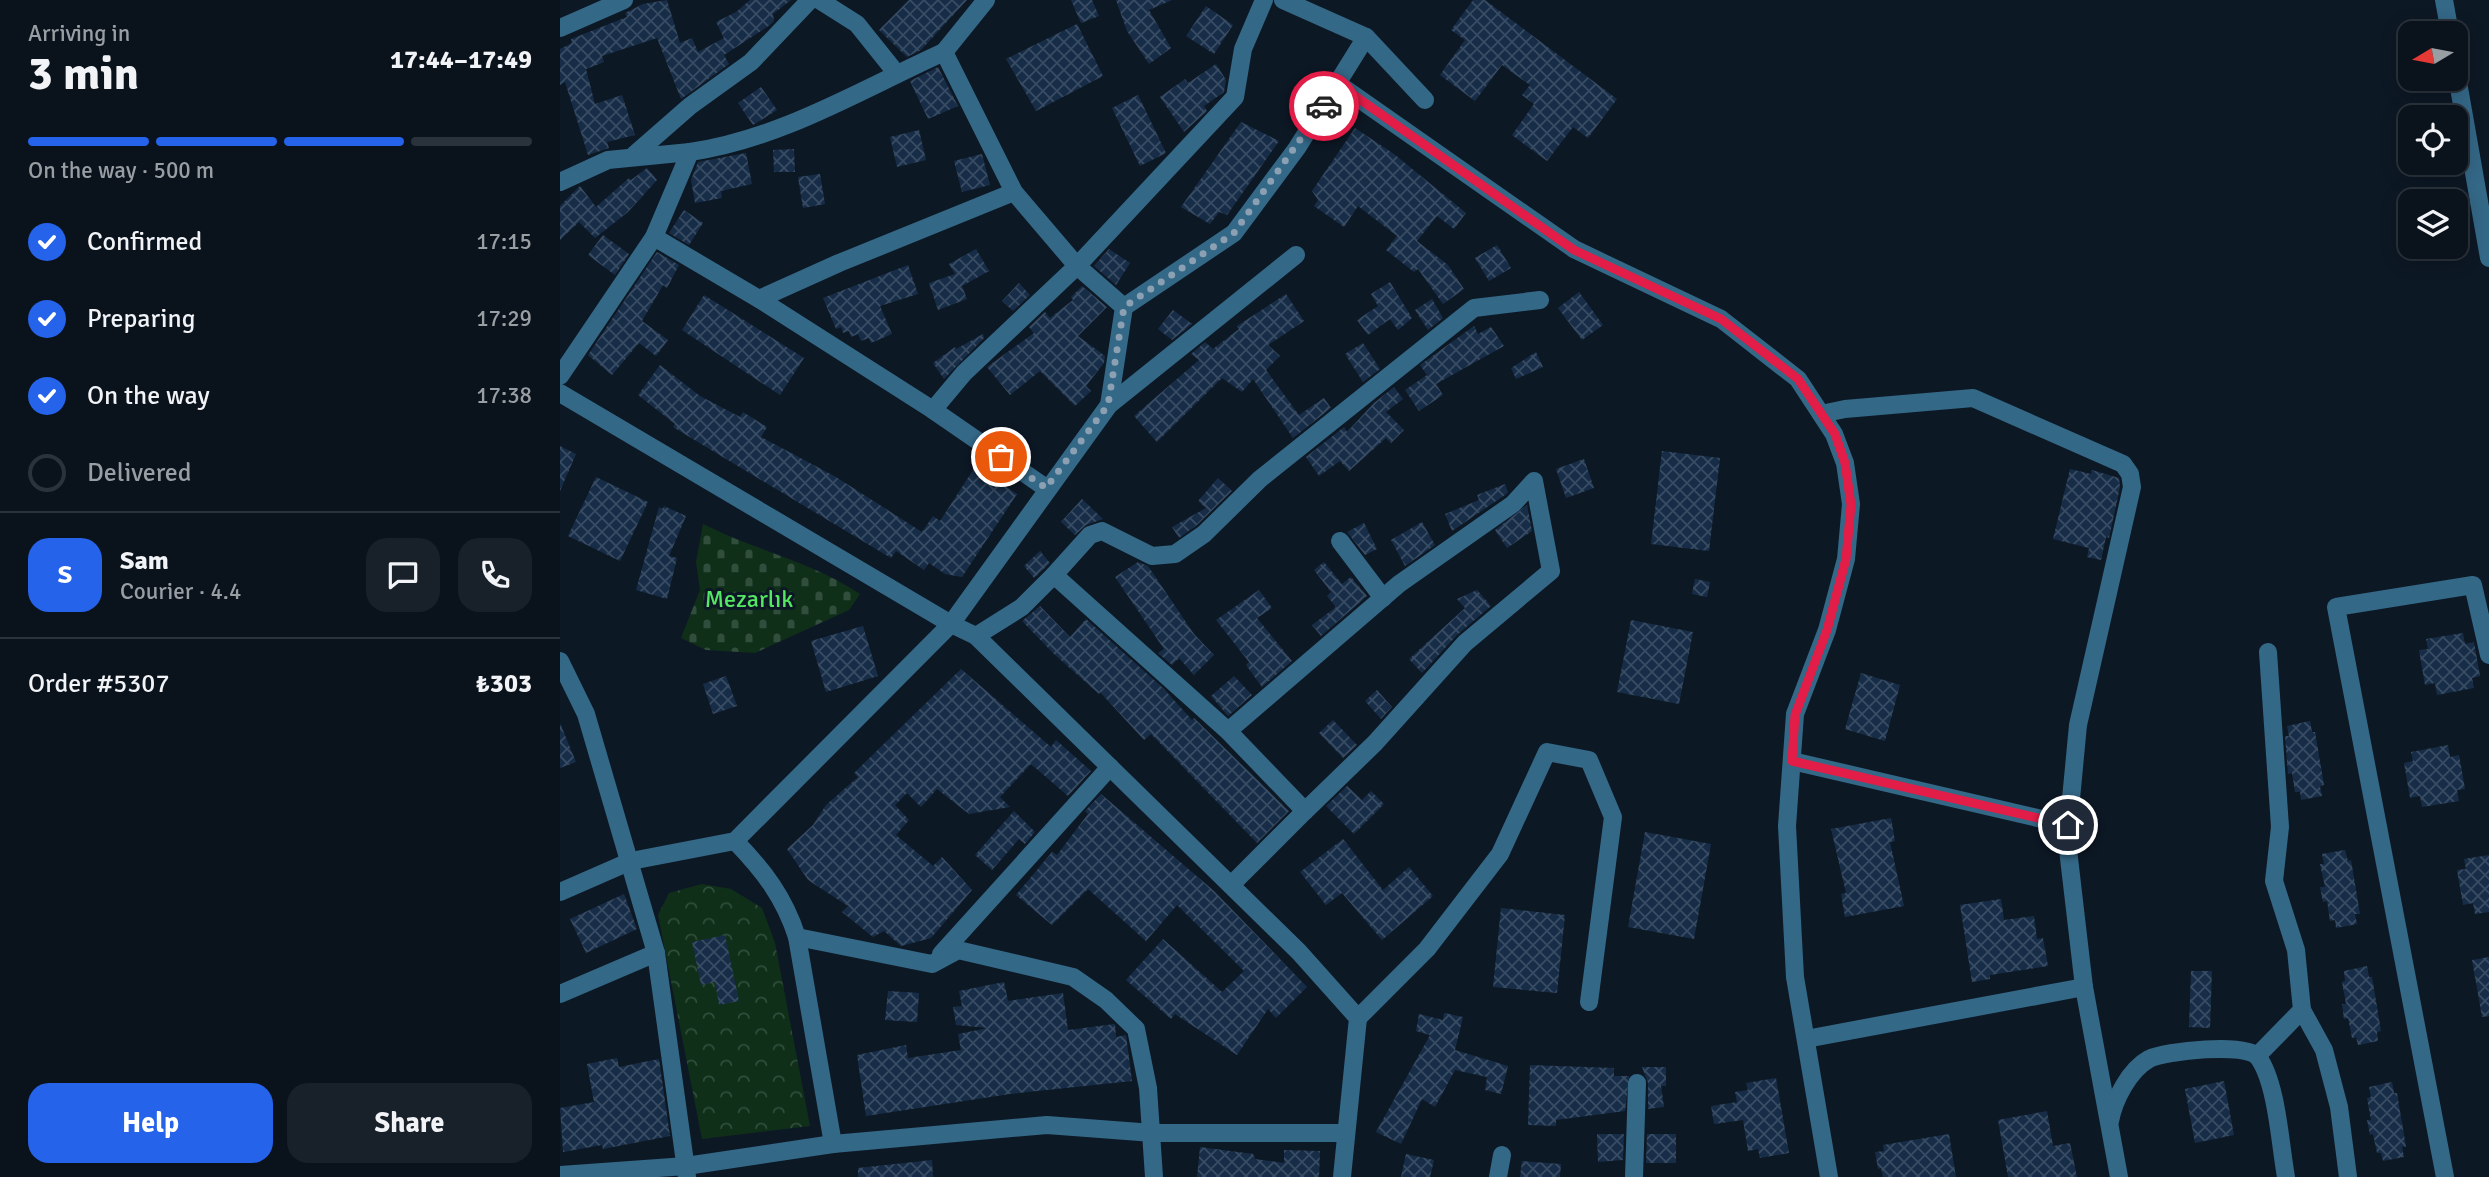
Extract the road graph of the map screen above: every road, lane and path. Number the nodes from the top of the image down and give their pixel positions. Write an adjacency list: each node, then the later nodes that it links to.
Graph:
1 (624, 0): 9 (street)
2 (810, 0): 17 (street)
3 (819, 0): 12 (street)
4 (986, 0): 11 (street)
5 (1264, 0): 23 (street)
6 (1283, 0): 10 (street)
7 (2444, 0): 8 (street)
8 (2448, 21)
9 (560, 28)
10 (1366, 37): 13 (street); 15 (street)
11 (944, 52): 12 (street); 19 (street)
12 (897, 74): 16 (street)
13 (1338, 84): 26 (street); 31 (street)
14 (2460, 91): 22 (street)
15 (1425, 100)
16 (691, 152): 17 (street); 20 (street)
17 (634, 155): 18 (street)
18 (560, 182)
19 (1014, 192): 23 (street); 24 (street)
20 (654, 237): 24 (street); 27 (street)
21 (1296, 255): 29 (street)
22 (2489, 258)
23 (1077, 266): 26 (street); 30 (street)
24 (759, 299): 30 (street)
25 (1540, 300): 34 (street)
26 (1124, 307): 29 (street)
27 (560, 376)
28 (560, 393): 36 (street)
29 (1108, 405): 32 (street)
30 (933, 410): 32 (street)
31 (1821, 414): 42 (street); 45 (street)
32 (1046, 488): 36 (street)
33 (1340, 541): 35 (street)
34 (1054, 575): 37 (street); 41 (street)
35 (1383, 598): 41 (street); 44 (street)
36 (951, 624): 37 (street); 46 (street)
37 (976, 636): 43 (street)
38 (2268, 652): 56 (street)
39 (2489, 654): 76 (street)
40 (560, 661): 47 (street)
41 (1228, 731): 44 (street)
42 (1792, 761): 45 (street); 58 (street)
43 (1110, 767): 48 (street); 52 (street)
44 (1305, 811): 48 (street)
45 (2068, 825): 53 (street)
46 (735, 841): 47 (street); 50 (street)
47 (631, 862): 49 (street); 51 (street)
48 (1231, 885): 57 (street)
49 (560, 892)
50 (797, 937): 52 (street); 64 (street)
51 (656, 953): 54 (street); 66 (street)
52 (932, 964): 62 (street)
53 (2084, 987): 58 (street); 61 (street)
54 (560, 994)
55 (1589, 1002): 57 (street)
56 (2302, 1010): 59 (street); 75 (street)
57 (1358, 1018): 63 (street)
58 (1805, 1040): 72 (street)
59 (2258, 1056): 61 (street); 74 (street)
60 (1637, 1083): 71 (street)
61 (2108, 1130): 73 (street)
62 (1153, 1133): 63 (street); 64 (street); 68 (street)
63 (1346, 1133): 69 (street)
64 (833, 1144): 66 (street)
65 (1502, 1155): 70 (street)
66 (686, 1172): 67 (street)
67 (560, 1175)
68 (1154, 1177)
69 (1342, 1177)
70 (1498, 1177)
71 (1634, 1177)
72 (1829, 1177)
73 (2119, 1177)
74 (2286, 1177)
75 (2348, 1177)
76 (2445, 1177)

